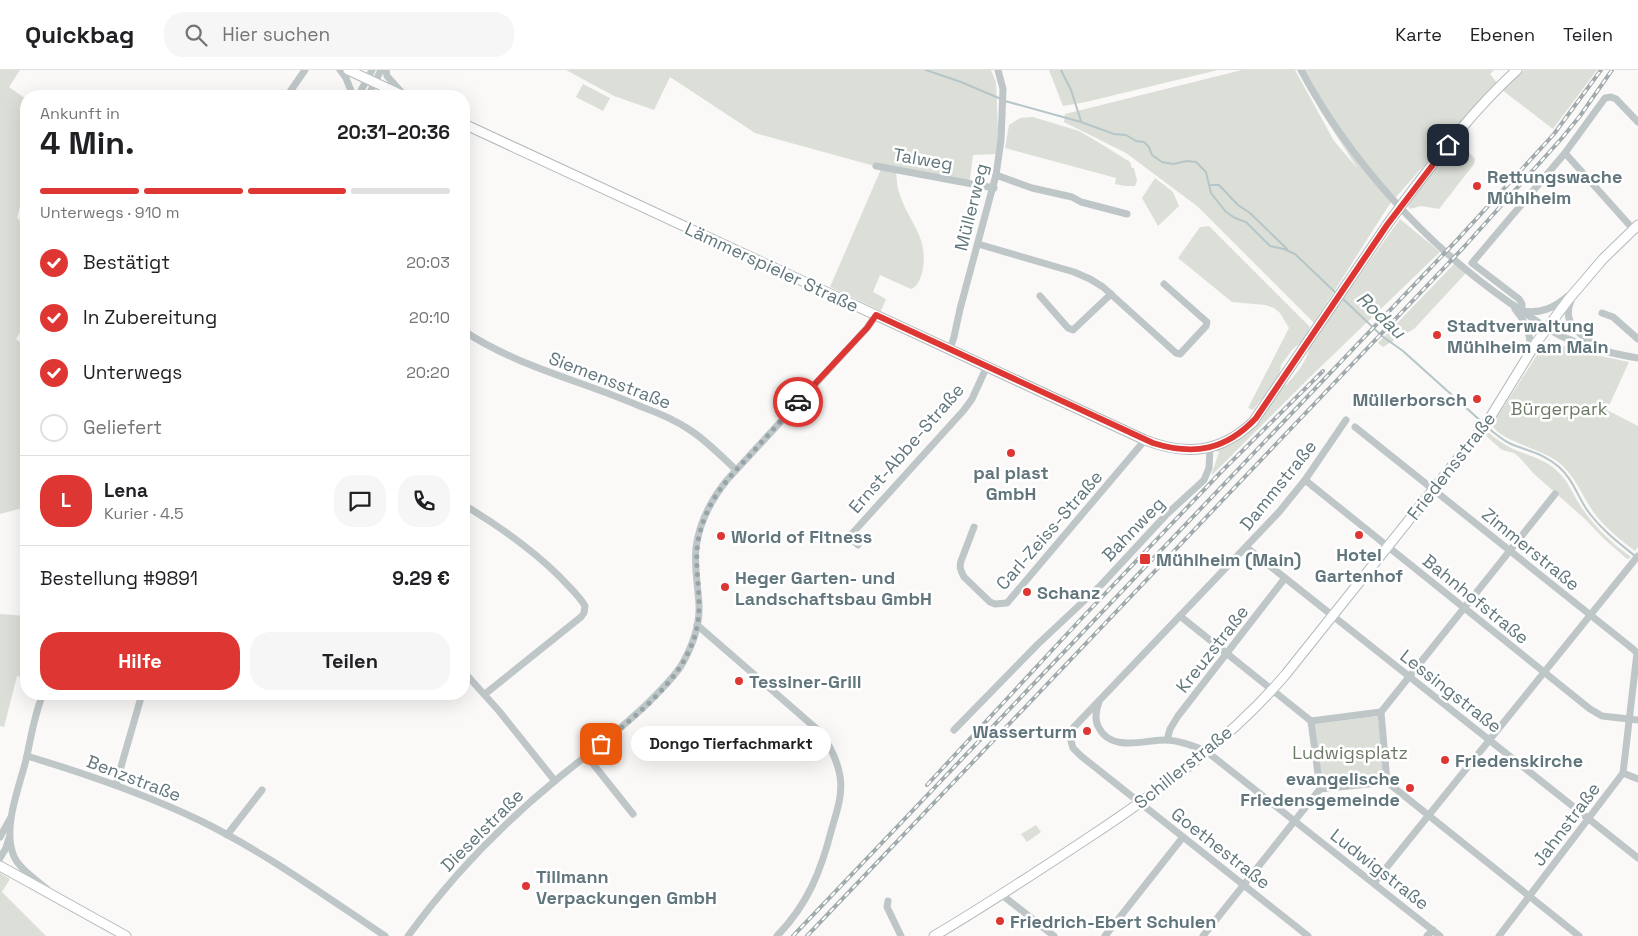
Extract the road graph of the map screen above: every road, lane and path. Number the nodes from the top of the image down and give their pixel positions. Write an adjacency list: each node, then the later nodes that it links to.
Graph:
1 (305, 70): 11 (street)
2 (340, 70): 12 (street)
3 (348, 70): 10 (main road)
4 (372, 70): 10 (street)
5 (381, 70): 10 (street)
6 (386, 70): 16 (street)
7 (998, 70): 21 (street, Müllerweg)
8 (1301, 70): 30 (street)
9 (1517, 70): 45 (main road, Lämmerspieler Straße, bridge)
10 (371, 80): 13 (street); 14 (street); 15 (main road)
11 (291, 90)
12 (351, 90)
13 (363, 90)
14 (369, 90)
15 (392, 90)
16 (400, 90)
17 (1638, 122): 19 (street)
18 (470, 127): 33 (main road, Lämmerspieler Straße)
19 (1565, 153): 24 (street); 31 (street)
20 (876, 166): 22 (street, Talweg)
21 (996, 175): 22 (street, Müllerweg); 23 (street)
22 (994, 188): 25 (street, Müllerweg)
23 (1127, 214)
24 (1636, 228): 27 (main road, Friedensstraße)
25 (978, 244): 28 (street); 37 (street, Müllerweg)
26 (1164, 284): 28 (street)
27 (1580, 285): 31 (street, Friedensstraße); 34 (main road, Friedensstraße); 38 (street)
28 (1111, 294): 29 (street)
29 (1040, 296)
30 (1510, 302): 31 (street); 39 (street)
31 (1522, 311): 34 (street)
32 (1602, 313): 36 (street)
33 (876, 315): 37 (main road, Lämmerspieler Straße); 46 (street, Dieselstraße)
34 (1548, 327): 38 (street); 39 (main road, Friedensstraße)
35 (470, 334): 46 (street, Siemensstraße)
36 (1638, 339)
37 (950, 349): 41 (main road, Lämmerspieler Straße)
38 (1601, 349): 40 (street)
39 (1530, 353): 48 (main road, Friedensstraße)
40 (1638, 358)
41 (987, 366): 44 (main road, Lämmerspieler Straße); 52 (street, Ernst-Abbe-Straße)
42 (1346, 420): 47 (street, Dammstraße)
43 (1355, 427): 48 (street, Zimmerstraße)
44 (1145, 440): 45 (main road, Lämmerspieler Straße); 51 (street, Carl-Zeiss-Straße)
45 (1210, 448): 76 (street, Bahnweg)
46 (736, 470): 62 (street, Dieselstraße)
47 (1305, 480): 53 (street, Dammstraße); 54 (street, Bahnhofstraße)
48 (1434, 490): 54 (main road, Friedensstraße); 55 (street, Zimmerstraße)
49 (1555, 494): 55 (street)
50 (470, 509): 68 (street)
51 (974, 527)
52 (858, 545)
53 (1246, 547): 57 (street, Lessingstraße); 60 (street, Dammstraße)
54 (1388, 547): 58 (street, Bahnhofstraße); 61 (main road, Schillerstraße)
55 (1509, 551): 58 (street); 59 (street, Zimmerstraße)
56 (1638, 556): 59 (street)
57 (1285, 578): 61 (street, Lessingstraße); 63 (street, Kreuzstraße)
58 (1464, 608): 64 (street, Bahnhofstraße); 65 (street)
59 (1590, 615): 64 (street); 73 (street, Zimmerstraße)
60 (1180, 616): 63 (street); 69 (street, Dammstraße)
61 (1332, 616): 65 (street, Lessingstraße); 67 (main road, Schillerstraße)
62 (697, 625): 80 (street, Dieselstraße); 113 (street)
63 (1227, 654): 67 (street); 77 (street, Kreuzstraße)
64 (1544, 672): 73 (street, Bahnhofstraße); 78 (street)
65 (1409, 677): 72 (street); 78 (street, Lessingstraße)
66 (470, 678): 68 (street)
67 (1272, 690): 75 (street); 79 (main road, Schillerstraße)
68 (485, 694): 84 (street)
69 (1104, 695): 77 (street, Ludwigstraße); 89 (street, Goethestraße)
70 (41, 700): 81 (street)
71 (140, 700): 86 (street)
72 (1381, 712): 75 (street); 85 (street)
73 (1630, 718): 74 (street, Bahnhofstraße); 82 (street, Jahnstraße)
74 (1638, 720)
75 (1311, 721): 87 (street)
76 (954, 730)
77 (1167, 740): 79 (street, Ludwigstraße)
78 (1489, 740): 91 (street); 93 (street, Lessingstraße)
79 (1206, 751): 89 (main road, Schillerstraße); 94 (street, Ludwigstraße)
80 (586, 755): 84 (street, Dieselstraße); 90 (street)
81 (27, 756): 86 (street, Benzstraße); 92 (street)
82 (1623, 773): 83 (street); 93 (street, Jahnstraße)
83 (1638, 779)
84 (555, 781): 112 (street, Dieselstraße)
85 (1387, 782): 87 (street); 91 (street)
86 (116, 784): 96 (street, Benzstraße)
87 (1320, 789): 94 (street)
88 (262, 790): 96 (street)
89 (1140, 803): 98 (street, Goethestraße); 104 (main road, Schillerstraße)
90 (633, 814)
91 (1428, 815): 102 (street); 105 (street)
92 (11, 817): 95 (street); 97 (street)
93 (1589, 818): 100 (street, Lessingstraße); 105 (street, Jahnstraße)
94 (1294, 821): 102 (street, Ludwigstraße); 103 (street)
95 (10, 832): 99 (street); 106 (street)
96 (227, 835): 111 (street, Benzstraße)
97 (0, 837)
98 (1183, 838): 103 (street, Goethestraße); 116 (street)
99 (0, 858)
100 (1638, 858)
101 (0, 866): 106 (main road)
102 (1374, 883): 108 (street, Ludwigstraße)
103 (1244, 885): 117 (street); 118 (street, Goethestraße)
104 (1002, 894): 109 (main road, Schillerstraße); 115 (street)
105 (1529, 896): 121 (street, Jahnstraße); 122 (street)
106 (58, 898): 110 (main road)
107 (888, 901): 114 (street)
108 (1433, 930): 119 (street); 120 (street, Ludwigstraße)
109 (939, 935)
110 (126, 936)
111 (385, 936)
112 (408, 936)
113 (777, 936)
114 (901, 936)
115 (1054, 936)
116 (1105, 936)
117 (1203, 936)
118 (1308, 936)
119 (1427, 936)
120 (1440, 936)
121 (1498, 936)
122 (1579, 936)

